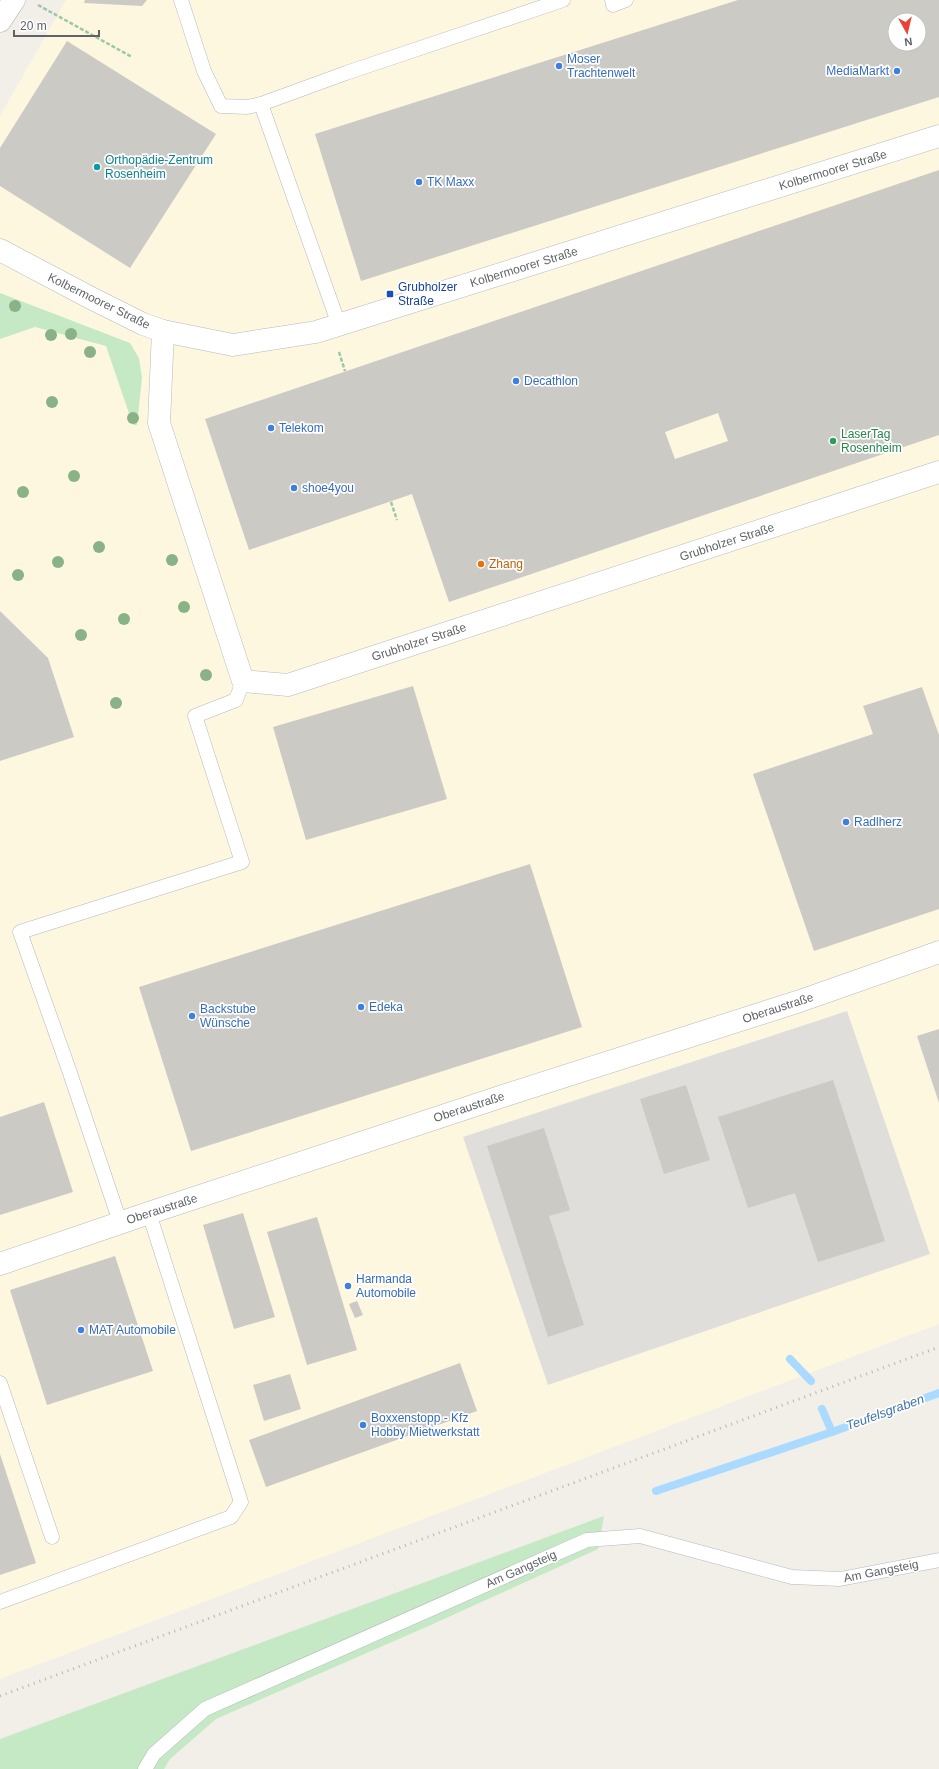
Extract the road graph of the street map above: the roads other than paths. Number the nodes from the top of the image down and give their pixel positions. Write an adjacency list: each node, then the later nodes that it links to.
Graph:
1 (14, 0): 6 (street)
2 (182, 0): 7 (lane)
3 (563, 0): 7 (lane)
4 (612, 0): 5 (lane)
5 (626, 0)
6 (0, 21)
7 (261, 104): 10 (lane)
8 (939, 136): 10 (street, Kolbermoorer Straße)
9 (0, 250): 11 (street, Kolbermoorer Straße)
10 (339, 324): 11 (street, Kolbermoorer Straße)
11 (163, 331): 13 (street)
12 (938, 477): 13 (street, Grubholzer Straße)
13 (243, 681): 16 (lane)
14 (939, 952): 15 (street, Oberaustraße)
15 (149, 1212): 16 (street, Oberaustraße); 21 (lane)
16 (120, 1222): 17 (street, Oberaustraße)
17 (0, 1264)
18 (0, 1383): 19 (lane)
19 (52, 1537)
20 (939, 1560): 22 (lane, Am Gangsteig)
21 (0, 1602)
22 (145, 1769)

